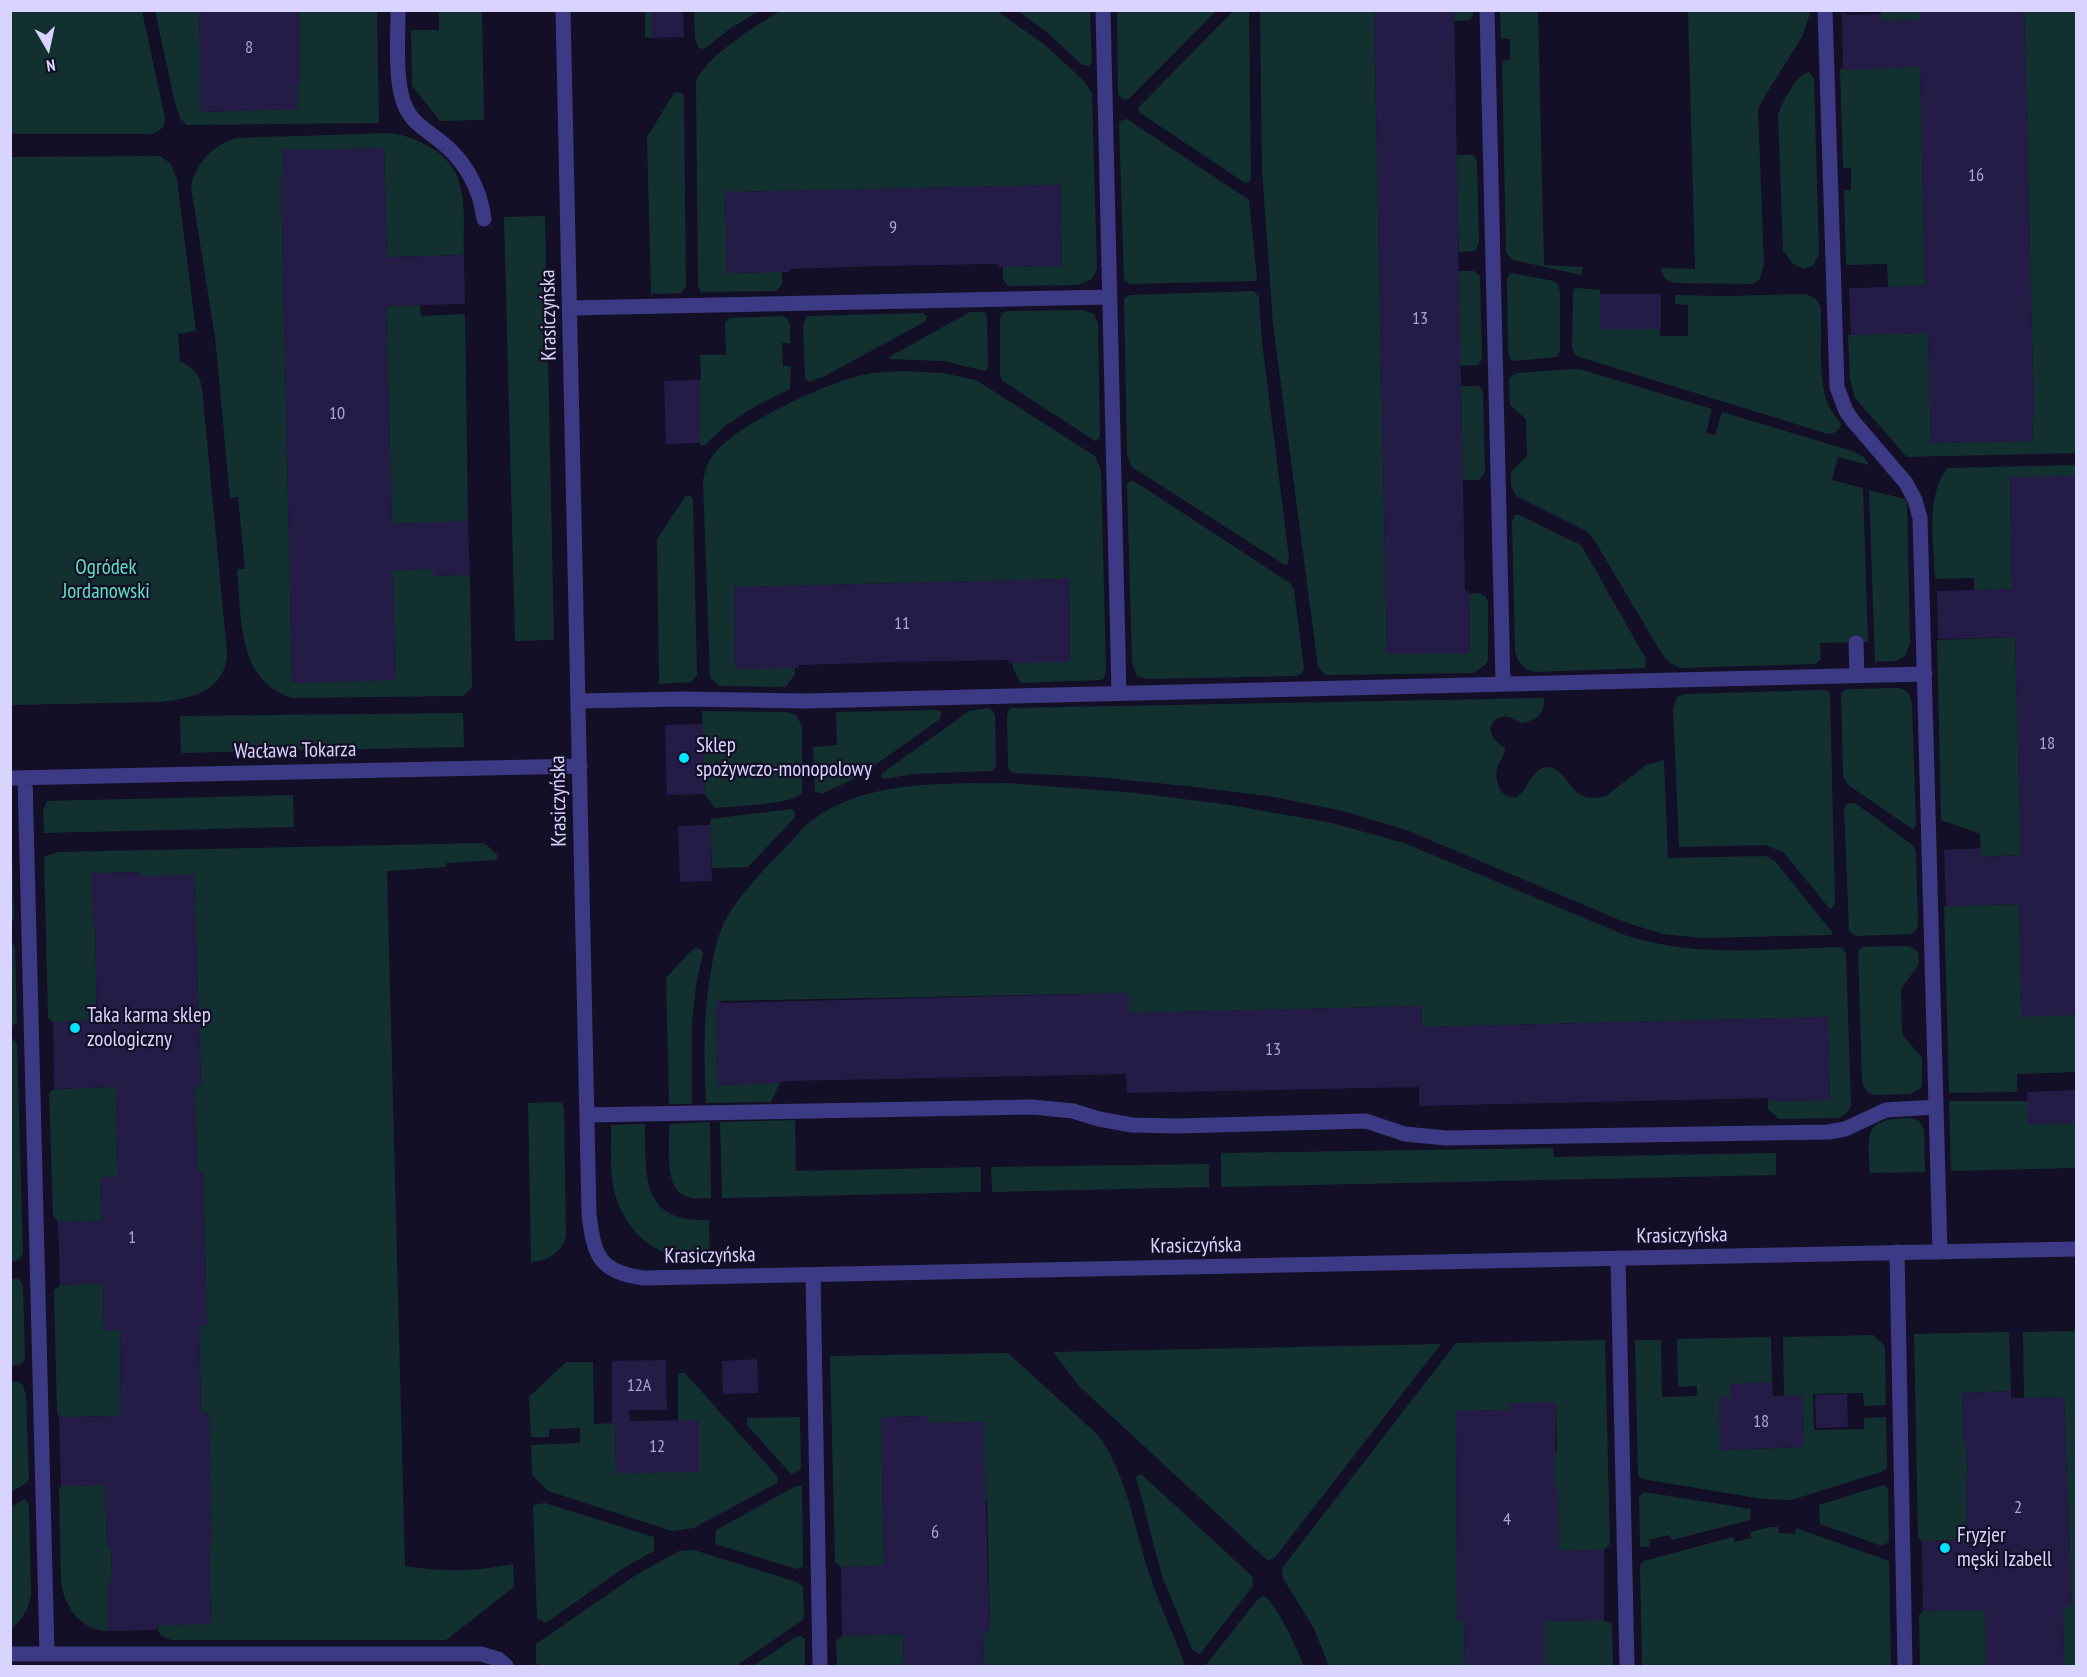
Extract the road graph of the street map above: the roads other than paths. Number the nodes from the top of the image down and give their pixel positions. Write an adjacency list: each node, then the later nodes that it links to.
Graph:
1 (398, 10): 6 (street)
2 (563, 10): 8 (street, Krasiczyńska)
3 (1103, 10): 7 (street)
4 (1487, 10): 12 (street)
5 (1826, 10): 10 (street)
6 (484, 219)
7 (1109, 297): 8 (street); 13 (street)
8 (569, 308): 14 (street, Krasiczyńska)
9 (1856, 642): 11 (street)
10 (1925, 674): 11 (street); 17 (street)
11 (1857, 675): 12 (street)
12 (1503, 684): 13 (street)
13 (1119, 693): 14 (street)
14 (578, 701): 15 (street, Krasiczyńska)
15 (579, 766): 16 (street, Wacława Tokarza); 18 (street, Krasiczyńska)
16 (18, 778): 24 (street)
17 (1936, 1107): 18 (street); 21 (street)
18 (587, 1115): 23 (street, Krasiczyńska)
19 (2076, 1249): 21 (street, Krasiczyńska)
20 (1897, 1252): 21 (street, Krasiczyńska); 22 (street, Krasiczyńska); 29 (street)
21 (1940, 1252)
22 (1618, 1258): 23 (street, Krasiczyńska); 28 (street)
23 (813, 1275): 27 (street)
24 (47, 1653): 25 (street); 26 (street)
25 (10, 1654)
26 (506, 1666)
27 (820, 1666)
28 (1627, 1666)
29 (1905, 1666)

